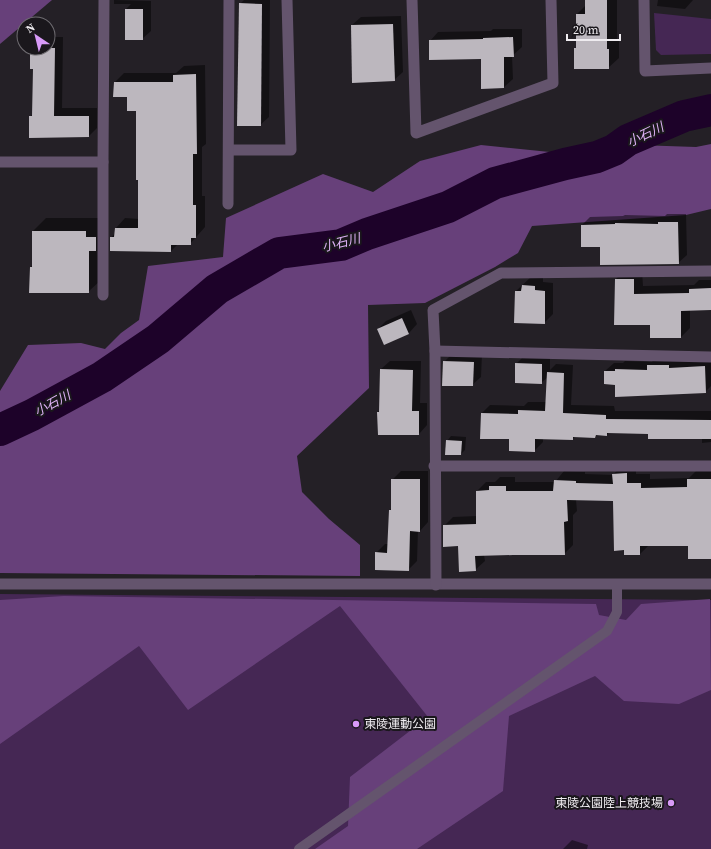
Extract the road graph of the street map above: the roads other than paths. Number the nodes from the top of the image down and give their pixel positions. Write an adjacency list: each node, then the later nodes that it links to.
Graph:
1 (104, 0): 10 (street)
2 (229, 0): 8 (street)
3 (287, 0): 8 (street)
4 (412, 0): 5 (street)
5 (550, 0)
6 (644, 0): 7 (street)
7 (711, 68)
8 (229, 150): 11 (street)
9 (0, 162): 10 (street)
10 (103, 162): 13 (street)
11 (228, 204)
12 (711, 271): 14 (street)
13 (103, 294)
14 (435, 351): 15 (street); 16 (street)
15 (711, 357)
16 (434, 466): 17 (street); 21 (street)
17 (711, 466)
18 (0, 584): 21 (street)
19 (617, 584): 20 (street); 21 (street); 22 (lane)
20 (711, 584)
21 (436, 585)
22 (299, 849)

